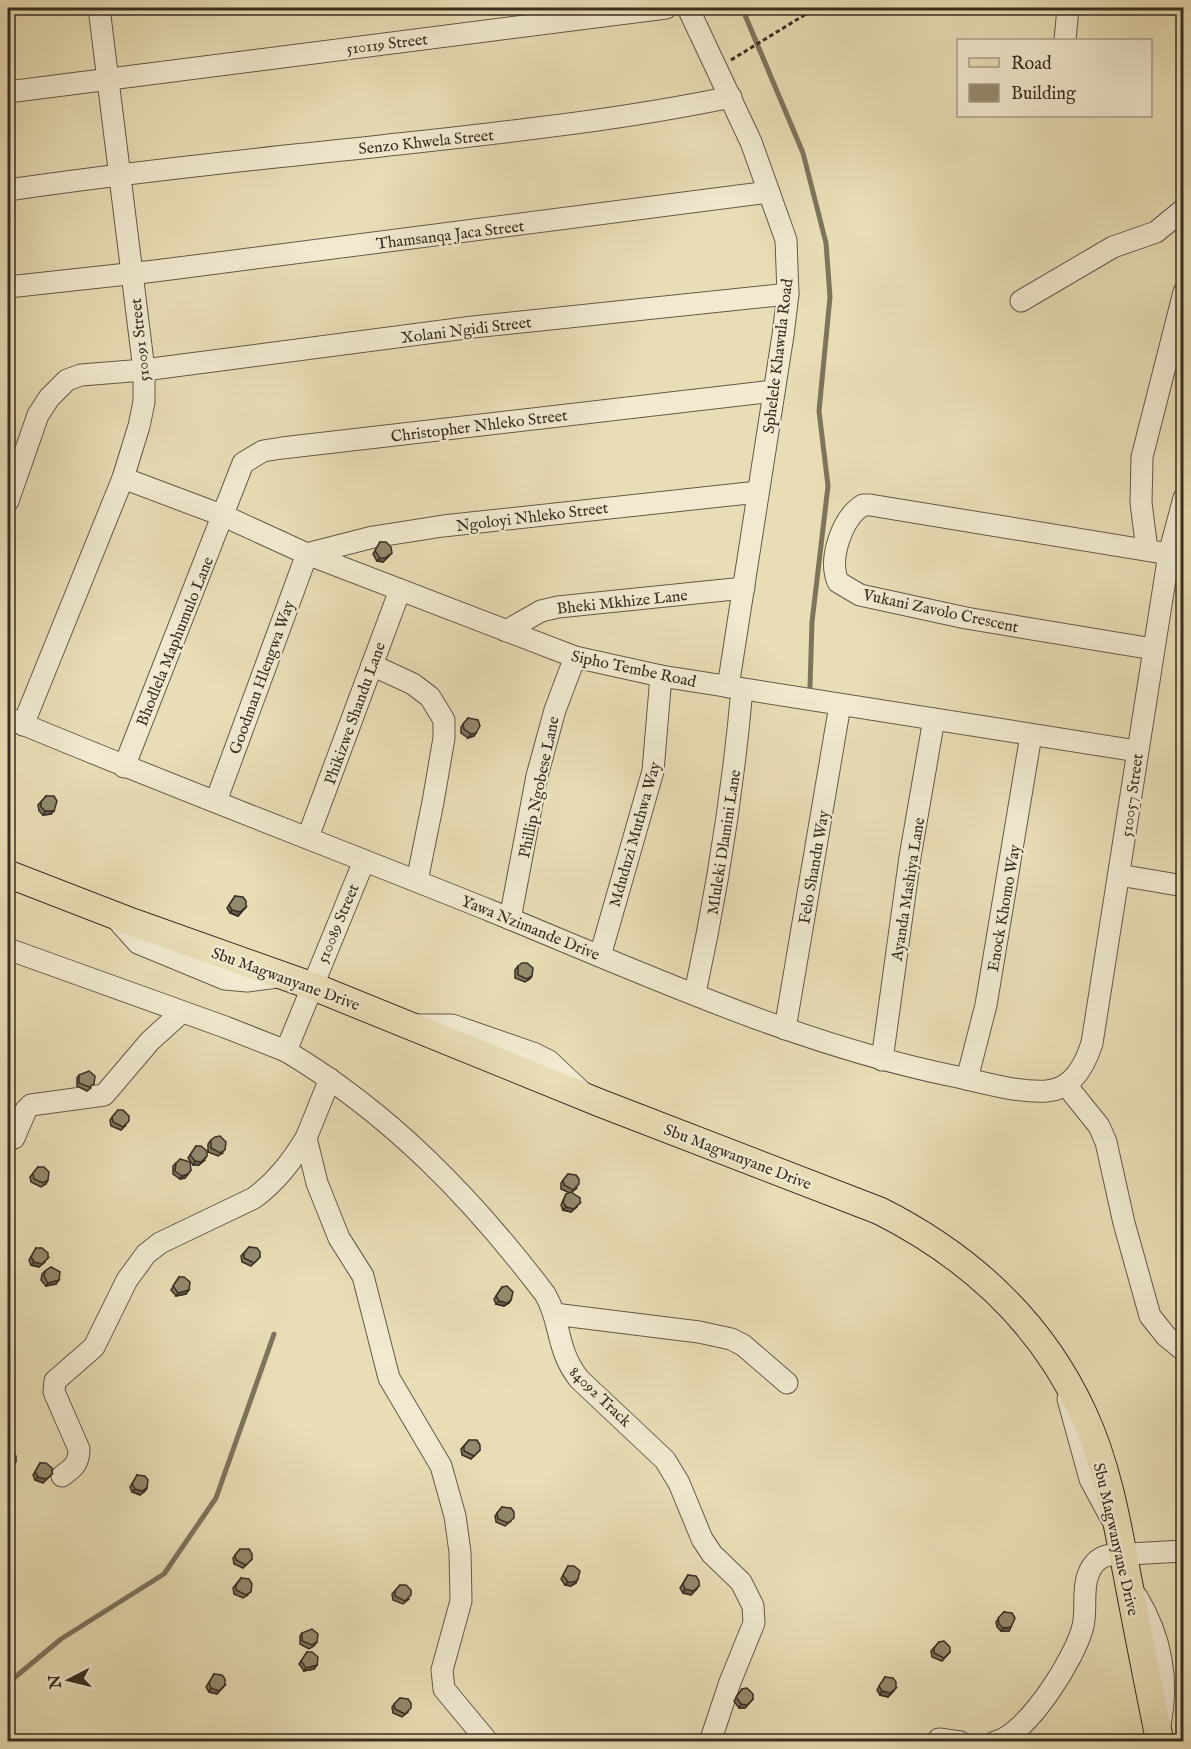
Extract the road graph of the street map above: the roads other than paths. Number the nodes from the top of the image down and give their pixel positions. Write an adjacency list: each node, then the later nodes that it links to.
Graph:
1 (99, 8): 6 (street, 510091 Street)
2 (666, 8): 6 (street, 510119 Street)
3 (688, 8): 8 (street, Sphelele Khawula Road)
4 (1068, 8): 5 (street)
5 (1065, 39)
6 (108, 79): 7 (street, 510119 Street); 9 (street, 510091 Street)
7 (8, 92)
8 (731, 97): 9 (street, Senzo Khwela Street); 11 (street, Sphelele Khawula Road)
9 (119, 174): 10 (street, Senzo Khwela Street); 13 (street, 510091 Street)
10 (8, 190)
11 (769, 192): 13 (street, Thamsanqa Jaca Street); 16 (street, Sphelele Khawula Road)
12 (1184, 209): 17 (street)
13 (132, 273): 14 (street, Thamsanqa Jaca Street); 18 (street, 510091 Street)
14 (8, 287)
15 (1184, 292): 25 (street)
16 (788, 294): 18 (street, Xolani Ngidi Street); 19 (street, Sphelele Khawula Road)
17 (1021, 301)
18 (144, 370): 20 (street, 510091 Street); 23 (street, Xolani Ngidi Street)
19 (774, 391): 21 (street, Sphelele Khawula Road); 24 (street, Christopher Nhleko Street)
20 (123, 478): 24 (street, Sipho Tembe Road); 38 (street, 510091 Street)
21 (758, 492): 26 (street, Ngoloyi Nhleko Street); 28 (street, Sphelele Khawula Road)
22 (1184, 498): 27 (street, 510057 Street)
23 (8, 501)
24 (224, 516): 26 (street, Sipho Tembe Road); 41 (street, Bhodlela Maphumulo Lane)
25 (1147, 550): 27 (street, Vukani Zavolo Crescent); 31 (street, Vukani Zavolo Crescent)
26 (307, 554): 29 (street, Sipho Tembe Road); 42 (street, Goodman Hlengwa Way)
27 (1168, 554): 31 (street, 510057 Street)
28 (744, 588): 30 (street, Bheki Mkhize Lane); 35 (street, Sphelele Khawula Road)
29 (400, 590): 30 (street, Sipho Tembe Road); 33 (street, Phikizwe Shandu Lane)
30 (506, 631): 32 (street, Sipho Tembe Road)
31 (1153, 649): 40 (street, 510057 Street)
32 (575, 657): 34 (street, Sipho Tembe Road); 49 (street, Phillip Ngobese Lane)
33 (372, 665): 43 (street, Phikizwe Shandu Lane); 47 (street)
34 (661, 676): 35 (street, Sipho Tembe Road); 51 (street, Mduduzi Muthwa Way)
35 (735, 688): 36 (street, Sipho Tembe Road); 53 (street, Mluleki Dlamini Lane)
36 (840, 705): 37 (street, Sipho Tembe Road); 55 (street, Felo Shandu Way)
37 (934, 719): 39 (street, Sipho Tembe Road); 57 (street, Ayanda Mashiya Lane)
38 (16, 721): 41 (street, Yawa Nzimande Drive)
39 (1031, 735): 40 (street, Sipho Tembe Road); 59 (street, Enock Khomo Way)
40 (1137, 751): 46 (street, 510057 Street)
41 (124, 767): 42 (street, Yawa Nzimande Drive)
42 (216, 801): 43 (street, Yawa Nzimande Drive)
43 (308, 837): 44 (street, Yawa Nzimande Drive)
44 (364, 861): 47 (street, Yawa Nzimande Drive); 52 (street, 510089 Street)
45 (8, 874): 52 (main road, Sbu Magwanyane Drive)
46 (1119, 875): 48 (street); 60 (street, 510057 Street)
47 (417, 881): 49 (street, Yawa Nzimande Drive)
48 (1184, 886)
49 (510, 919): 51 (street, Yawa Nzimande Drive)
50 (8, 949): 54 (street, 84092 Track)
51 (600, 956): 53 (street, Yawa Nzimande Drive)
52 (312, 986): 56 (street, 510089 Street); 67 (main road, Sbu Magwanyane Drive)
53 (695, 993): 55 (street, Yawa Nzimande Drive)
54 (182, 1012): 56 (street, 84092 Track); 61 (street)
55 (785, 1029): 57 (street, Yawa Nzimande Drive)
56 (286, 1051): 58 (street, 84092 Track)
57 (882, 1060): 59 (street, Yawa Nzimande Drive)
58 (330, 1079): 62 (street); 63 (street, 84092 Track)
59 (967, 1079): 60 (street, Yawa Nzimande Drive)
60 (1066, 1085): 64 (street)
61 (14, 1138)
62 (306, 1138): 66 (street); 70 (street)
63 (554, 1314): 65 (street); 71 (street, 84092 Track)
64 (1184, 1351)
65 (787, 1383)
66 (62, 1476)
67 (1120, 1541): 68 (street); 69 (main road, Sbu Magwanyane Drive); 72 (street)
68 (1184, 1551)
69 (1159, 1738)
70 (488, 1742)
71 (710, 1742)
72 (995, 1742)

